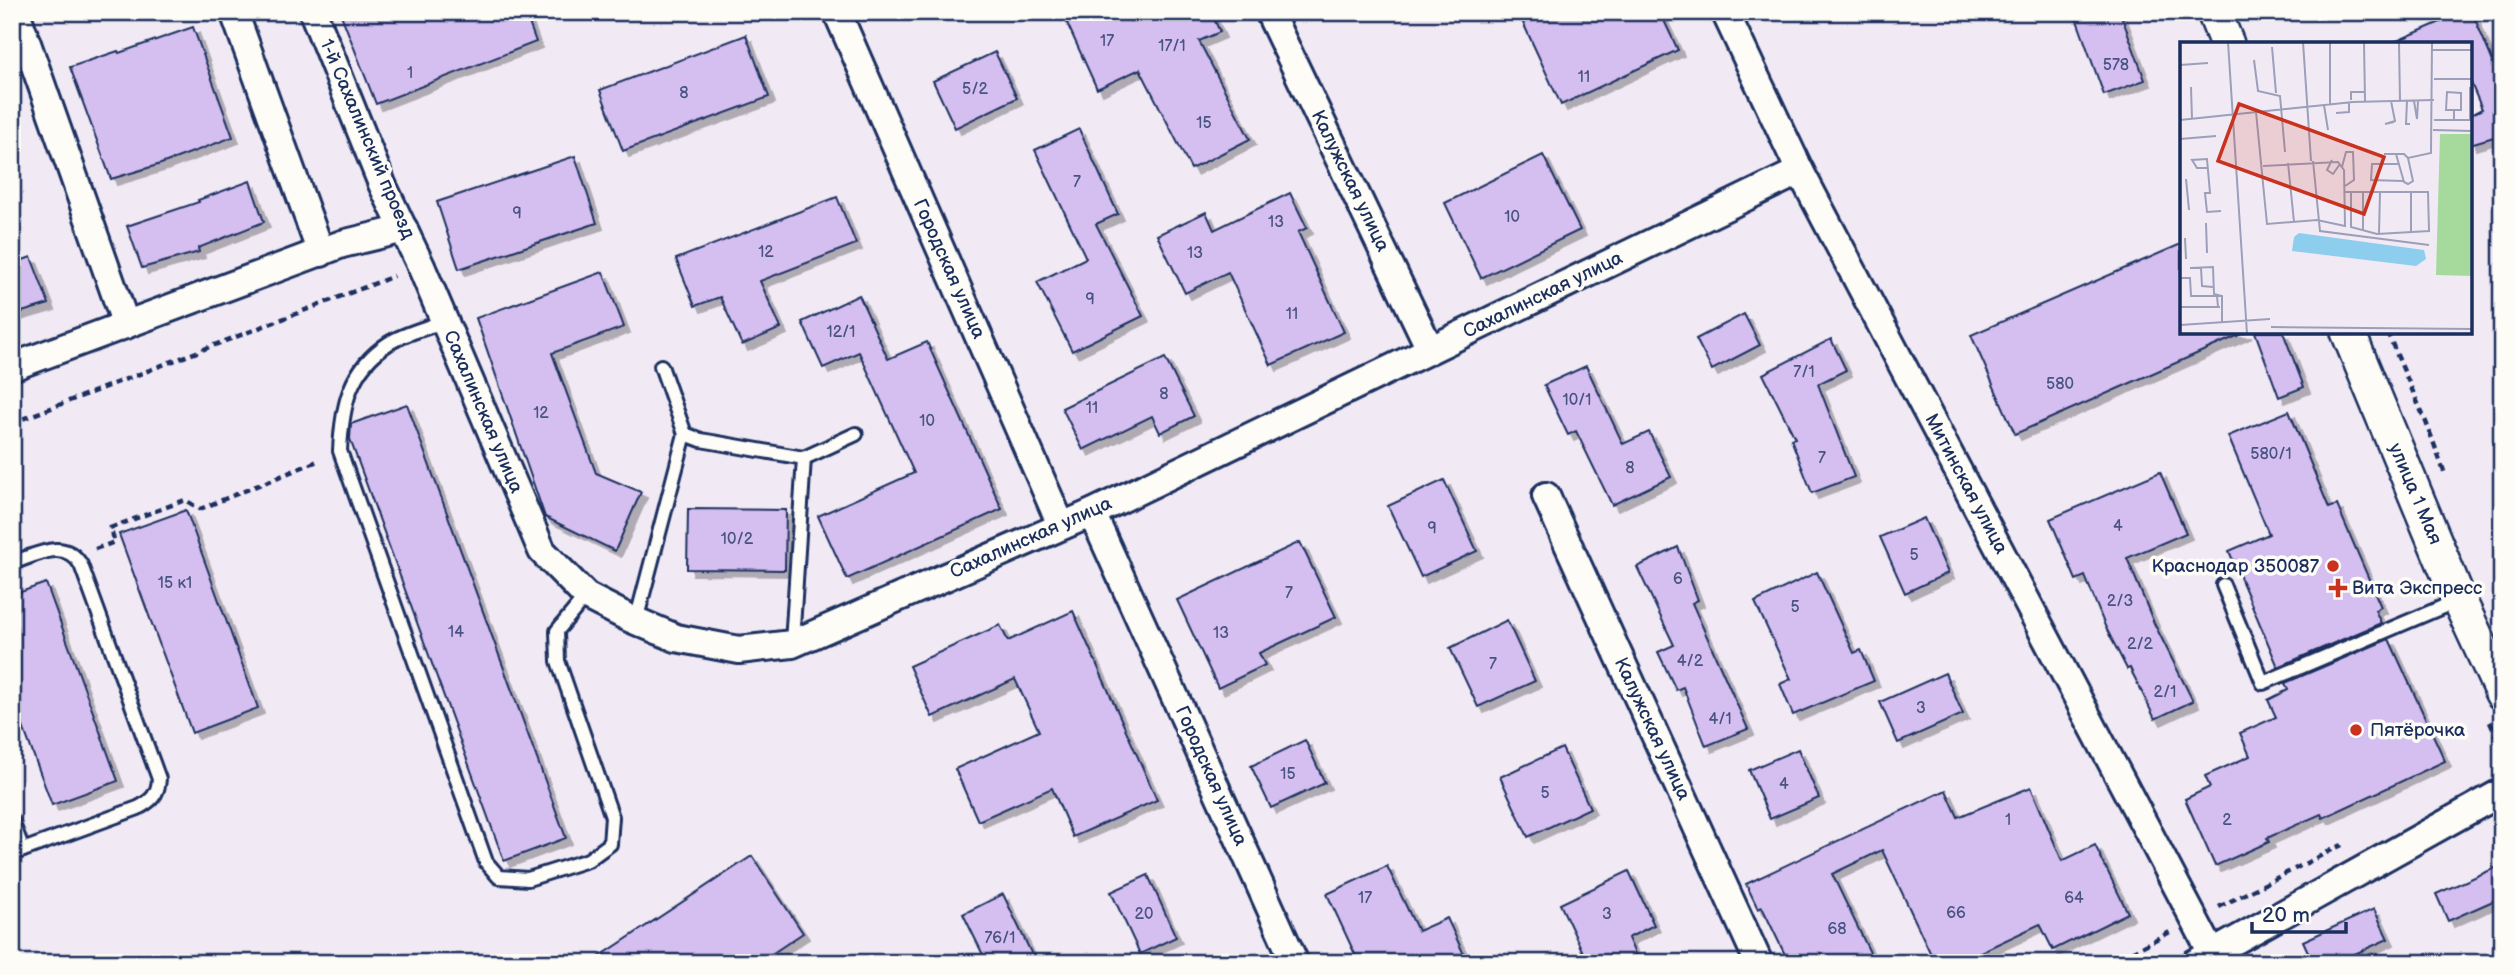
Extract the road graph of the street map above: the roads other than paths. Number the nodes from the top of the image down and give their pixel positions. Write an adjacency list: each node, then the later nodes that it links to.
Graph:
1 (16, 12): 14 (street)
2 (234, 12): 11 (street)
3 (313, 12): 10 (street, 1-й Сахалинский проезд)
4 (837, 12): 24 (street, Городская улица)
5 (1269, 12): 16 (street, Калужская улица)
6 (1725, 12): 9 (street, Митинская улица)
7 (2214, 12): 8 (street)
8 (2226, 42)
9 (1800, 171): 16 (street, Сахалинская улица); 35 (street, Митинская улица)
10 (404, 229): 11 (street); 12 (street, 1-й Сахалинский проезд)
11 (321, 253): 14 (street)
12 (421, 266): 13 (street, Сахалинская улица)
13 (445, 321): 27 (street, Сахалинская улица); 27 (lane)
14 (126, 325): 18 (street)
15 (2349, 334): 28 (street, улица 1 Мая)
16 (1430, 349): 23 (street, Сахалинская улица)
17 (661, 366): 19 (lane)
18 (12, 367)
19 (685, 434): 21 (lane); 29 (lane)
20 (856, 434): 21 (lane)
21 (804, 458): 30 (lane)
22 (1546, 496): 37 (street, Калужская улица)
23 (1093, 513): 24 (street, Сахалинская улица); 36 (street, Городская улица)
24 (1061, 525): 30 (street, Сахалинская улица)
25 (12, 563): 34 (lane)
26 (2223, 585): 28 (lane)
27 (586, 596): 29 (street, Сахалинская улица)
28 (2459, 600): 31 (street, улица 1 Мая)
29 (636, 621): 30 (street, Сахалинская улица)
30 (792, 644)
31 (2502, 693)
32 (2502, 792): 35 (street)
33 (12, 821): 34 (lane)
34 (17, 852)
35 (2203, 958)
36 (1294, 963)
37 (1759, 963)

